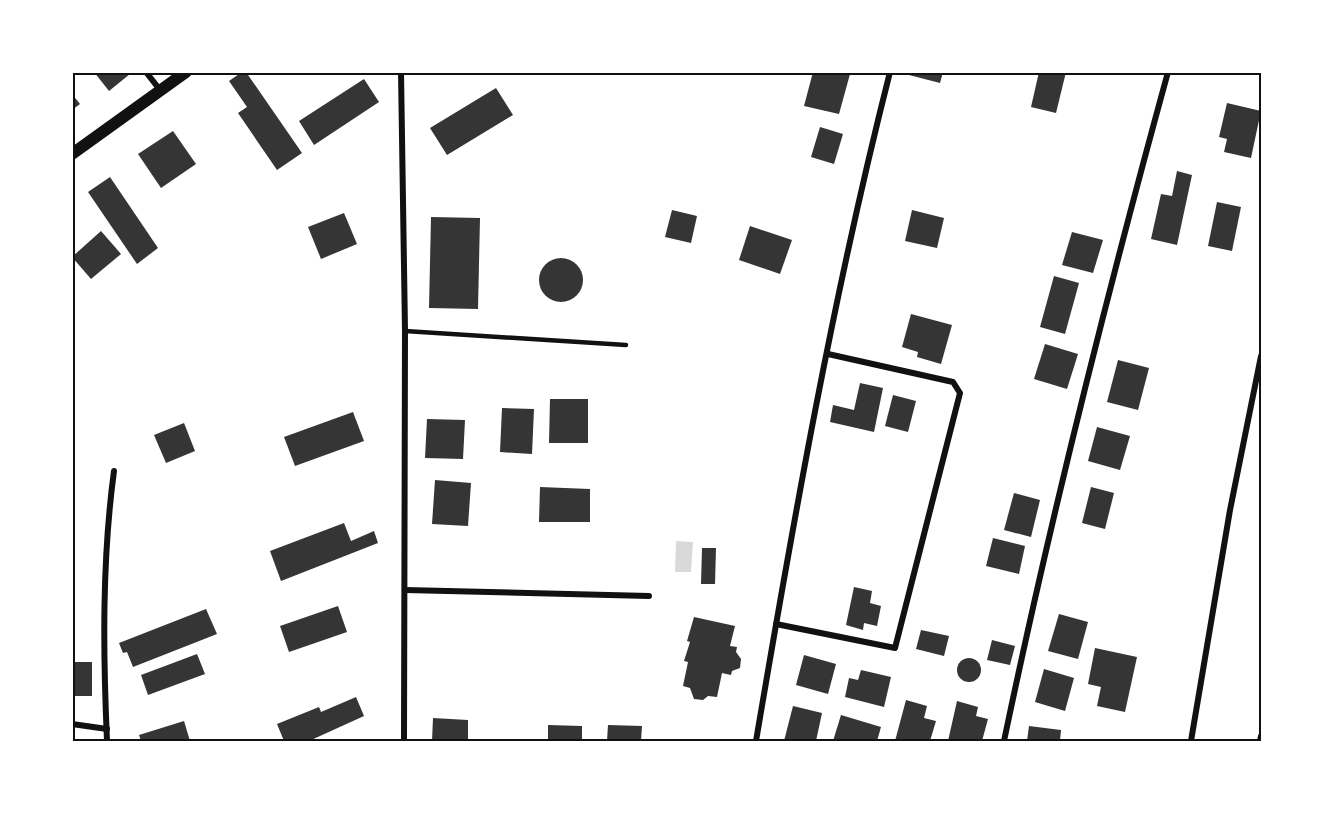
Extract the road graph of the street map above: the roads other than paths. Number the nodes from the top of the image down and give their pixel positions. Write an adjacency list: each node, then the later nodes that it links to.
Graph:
1 (146, 72): 6 (street)
2 (186, 72): 6 (main road)
3 (401, 72): 8 (street)
4 (891, 72): 10 (street)
5 (1168, 72): 22 (street)
6 (160, 90): 7 (main road)
7 (72, 154)
8 (405, 331): 9 (lane); 13 (street)
9 (626, 345)
10 (828, 354): 15 (street); 15 (street)
11 (1261, 356): 23 (street)
12 (114, 471): 17 (street)
13 (405, 590): 14 (street); 20 (street)
14 (649, 596)
15 (776, 624): 21 (street)
16 (72, 724): 17 (street)
17 (107, 729): 19 (street)
18 (1261, 736): 24 (street)
19 (107, 741)
20 (404, 741)
21 (756, 741)
22 (1004, 741)
23 (1191, 741)
24 (1260, 741)

